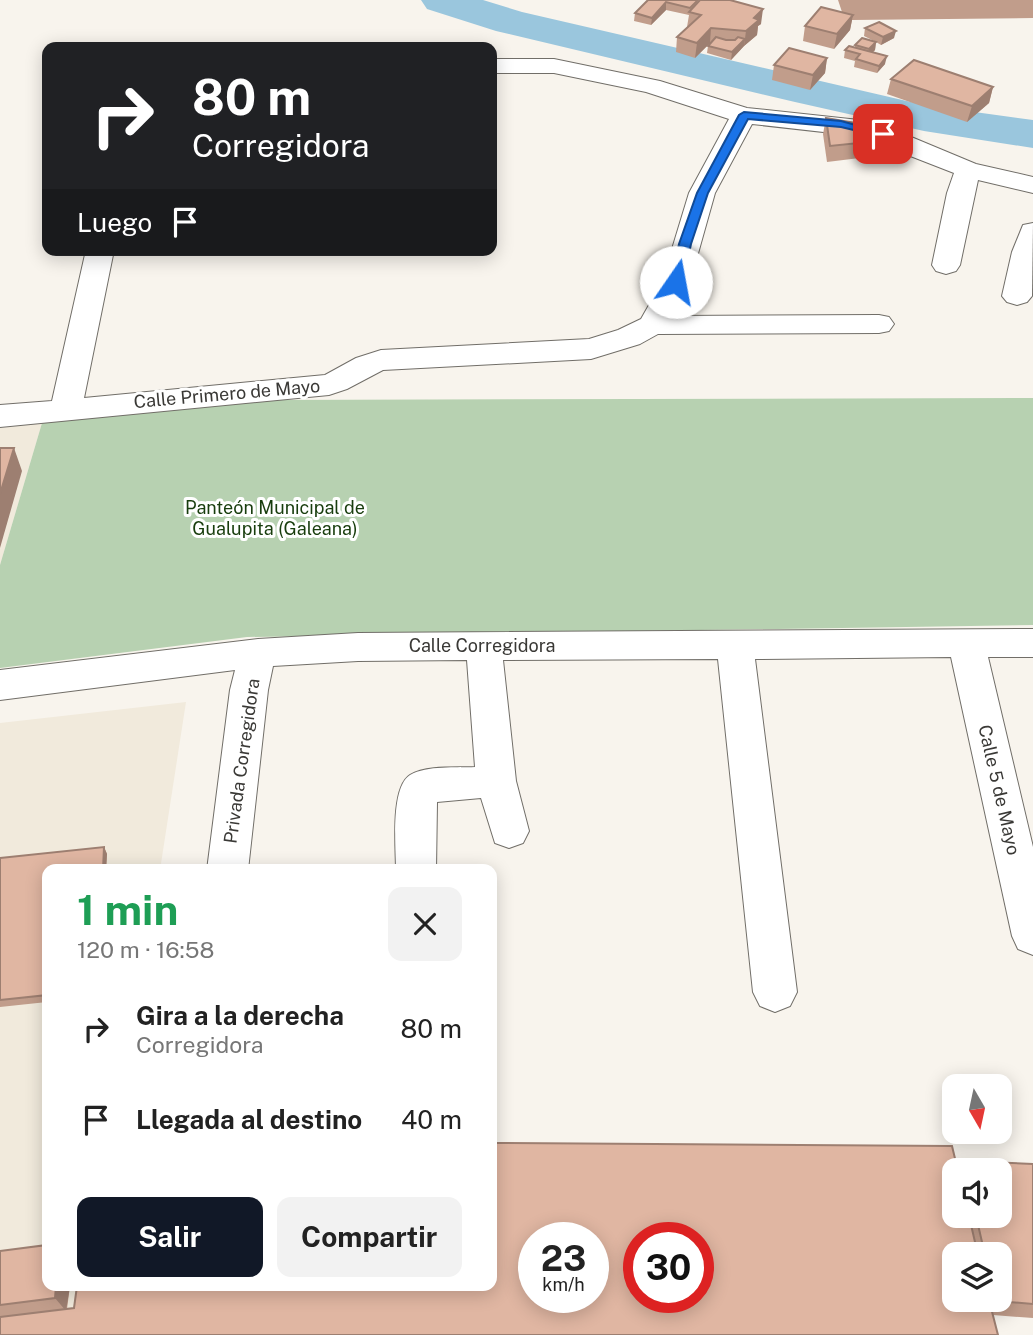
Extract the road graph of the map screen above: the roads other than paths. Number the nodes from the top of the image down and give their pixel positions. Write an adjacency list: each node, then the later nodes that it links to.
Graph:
1 (497, 65): 2 (street)
2 (744, 115): 3 (street); 10 (street)
3 (968, 170): 4 (street); 7 (street)
4 (1033, 185)
5 (1033, 231): 8 (street)
6 (99, 256): 11 (street)
7 (946, 265)
8 (1017, 296)
9 (879, 324): 10 (street)
10 (653, 325): 11 (street, Calle Primero de Mayo)
11 (66, 409): 12 (street, Calle Primero de Mayo)
12 (0, 416)
13 (965, 643): 14 (street, Calle Corregidora); 15 (street, Calle Corregidora); 23 (street, Calle 5 de Mayo)
14 (1033, 643)
15 (735, 644): 16 (street, Calle Corregidora); 24 (street)
16 (484, 647): 17 (street, Calle Corregidora); 19 (street)
17 (258, 653): 18 (street, Calle Corregidora); 21 (street, Privada Corregidora)
18 (0, 685)
19 (495, 781): 20 (street); 22 (street)
20 (509, 831)
21 (228, 864)
22 (416, 864)
23 (1033, 936)
24 (775, 992)

